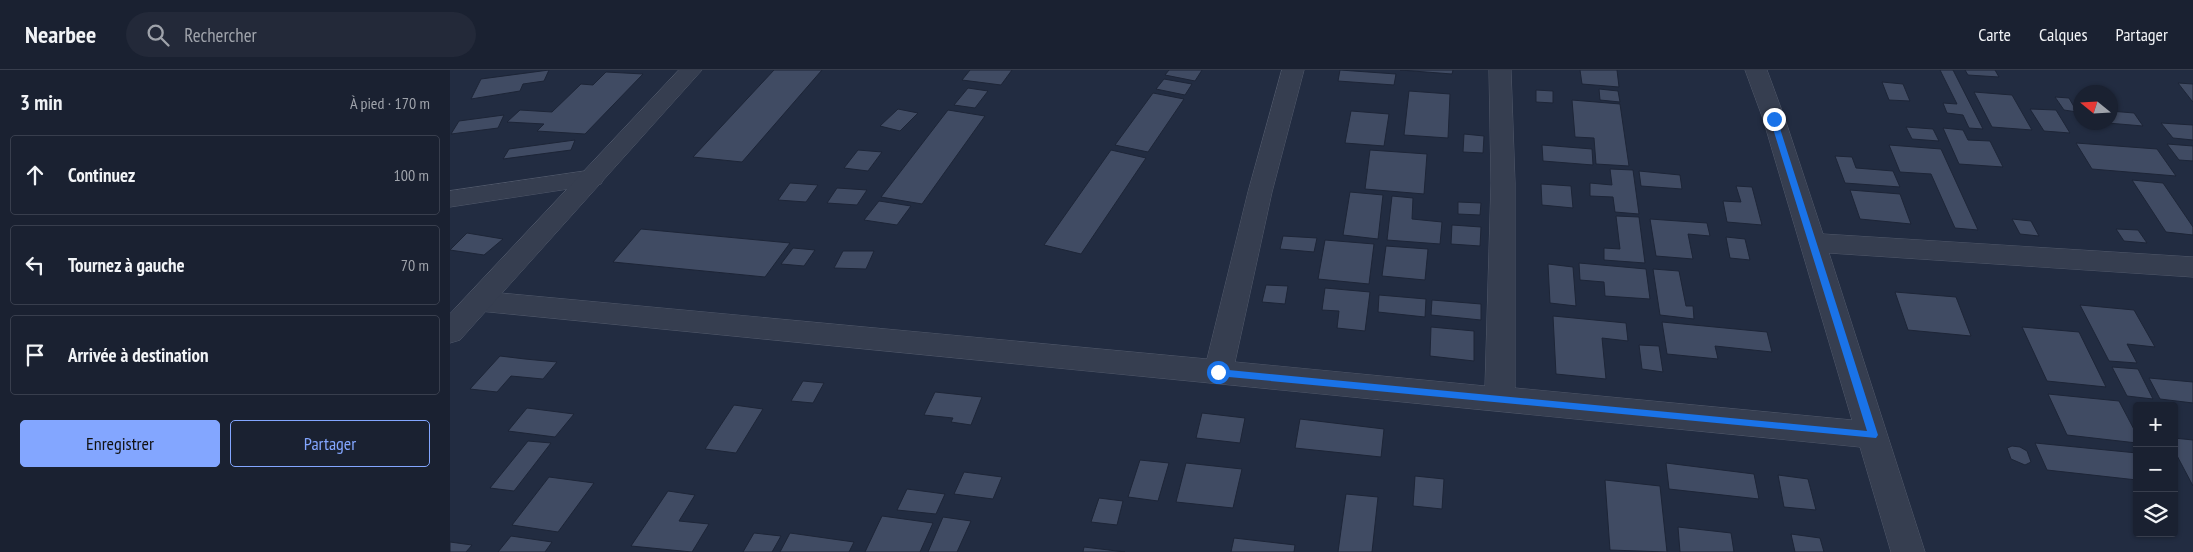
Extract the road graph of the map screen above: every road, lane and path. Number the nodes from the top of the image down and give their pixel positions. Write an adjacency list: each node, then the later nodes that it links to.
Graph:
1 (691, 70): 5 (street)
2 (1293, 70): 11 (street)
3 (1500, 70): 12 (street)
4 (1756, 70): 7 (street)
5 (592, 178): 6 (street); 9 (street)
6 (450, 199)
7 (1813, 243): 8 (street); 13 (street)
8 (2193, 267)
9 (479, 301): 10 (street); 11 (street)
10 (450, 332)
11 (1218, 372): 12 (street)
12 (1500, 399): 13 (street)
13 (1873, 435): 14 (street)
14 (1908, 552)

